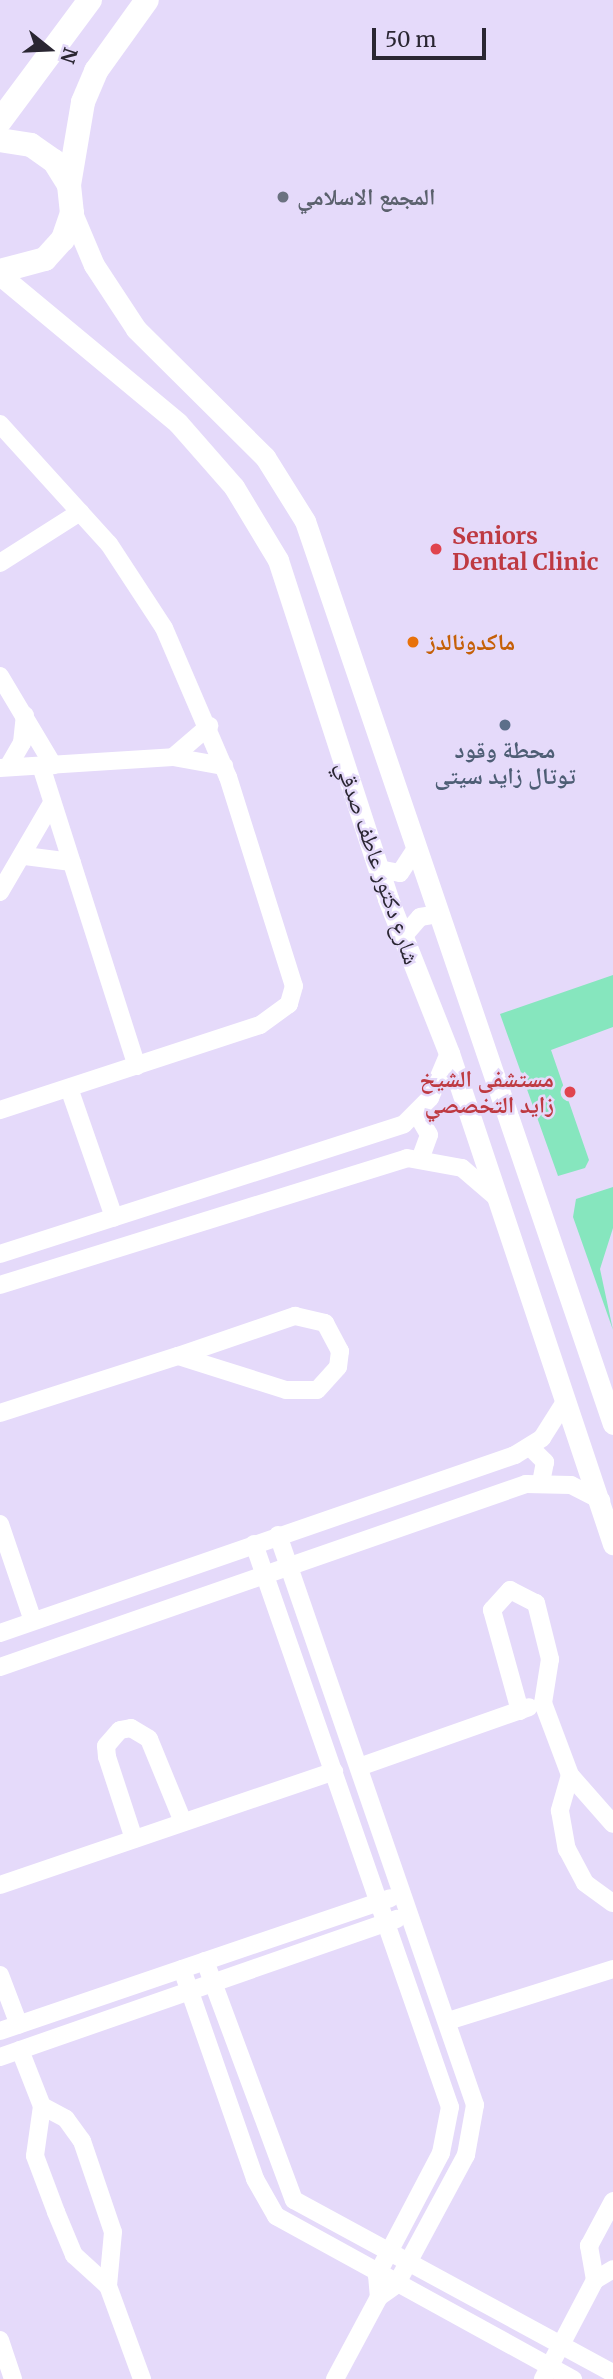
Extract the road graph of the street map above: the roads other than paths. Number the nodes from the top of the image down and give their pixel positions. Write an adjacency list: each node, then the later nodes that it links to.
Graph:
1 (90, 0): 3 (main road)
2 (147, 0): 5 (main road)
3 (0, 121)
4 (0, 140): 5 (main road)
5 (69, 185): 6 (main road)
6 (72, 213): 7 (main road); 19 (street, شارع دكتور عاطف صدقي)
7 (0, 273): 22 (street, شارع دكتور عاطف صدقي)
8 (0, 424): 9 (street)
9 (80, 512): 10 (street); 13 (street)
10 (0, 563)
11 (0, 676): 12 (street)
12 (25, 715): 15 (street); 17 (street)
13 (209, 726): 14 (street); 16 (street)
14 (173, 757): 15 (street); 16 (street)
15 (47, 766): 17 (street); 18 (street)
16 (225, 766): 27 (street)
17 (4, 768)
18 (52, 803): 20 (street); 21 (street)
19 (415, 850): 22 (street); 24 (street, شارع دكتور عاطف صدقي)
20 (25, 856): 21 (street); 23 (street)
21 (72, 862): 27 (street)
22 (379, 869): 25 (street, شارع دكتور عاطف صدقي)
23 (0, 892)
24 (438, 914): 25 (street); 39 (street, شارع دكتور عاطف صدقي)
25 (401, 939): 26 (street, شارع دكتور عاطف صدقي)
26 (449, 1053): 30 (street); 32 (street, شارع دكتور عاطف صدقي)
27 (137, 1066): 28 (street)
28 (69, 1088): 29 (street); 33 (street)
29 (0, 1110)
30 (417, 1114): 31 (street); 33 (street)
31 (421, 1157): 32 (street); 35 (street)
32 (497, 1198): 37 (street, شارع دكتور عاطف صدقي)
33 (114, 1217): 34 (street)
34 (0, 1254)
35 (0, 1285)
36 (178, 1356): 36 (street); 38 (street)
37 (566, 1400): 40 (street); 42 (street, شارع دكتور عاطف صدقي)
38 (0, 1413)
39 (613, 1424)
40 (531, 1448): 41 (street); 44 (street)
41 (541, 1482): 42 (street); 47 (street)
42 (601, 1500): 46 (street, شارع دكتور عاطف صدقي)
43 (0, 1524): 49 (street)
44 (278, 1535): 45 (street); 47 (street)
45 (254, 1544): 48 (street); 49 (street)
46 (613, 1544)
47 (289, 1567): 48 (street); 54 (street)
48 (265, 1575): 51 (street); 55 (street)
49 (33, 1621): 50 (street)
50 (0, 1633)
51 (0, 1667)
52 (543, 1703): 53 (street); 53 (street); 56 (street)
53 (520, 1711): 54 (street)
54 (359, 1767): 61 (street)
55 (334, 1771): 57 (street); 62 (street)
56 (570, 1775): 58 (street); 63 (street)
57 (183, 1822): 59 (street); 59 (street)
58 (613, 1824)
59 (134, 1839): 60 (street)
60 (0, 1885)
61 (403, 1893): 62 (street); 64 (street)
62 (380, 1901): 65 (street); 66 (street)
63 (613, 1903)
64 (411, 1914): 65 (street); 72 (street)
65 (388, 1922): 70 (street); 79 (street)
66 (205, 1961): 67 (street); 70 (street)
67 (182, 1969): 71 (street); 73 (street)
68 (613, 1969): 72 (street)
69 (0, 1975): 73 (street)
70 (213, 1983): 71 (street); 79 (street)
71 (190, 1991): 75 (street); 82 (street)
72 (448, 2021): 80 (street)
73 (19, 2025): 74 (street)
74 (0, 2031)
75 (20, 2050): 76 (street); 77 (street)
76 (0, 2057)
77 (42, 2106): 85 (street); 85 (street)
78 (613, 2201): 83 (street)
79 (388, 2254): 80 (street); 82 (street)
80 (407, 2265): 84 (street); 88 (street)
81 (613, 2269): 83 (street)
82 (377, 2275): 84 (street); 86 (street)
83 (595, 2280): 88 (street)
84 (396, 2285): 86 (street); 89 (street)
85 (108, 2286): 92 (street)
86 (379, 2297): 93 (street)
87 (0, 2340): 91 (street)
88 (560, 2345): 89 (street); 90 (street)
89 (546, 2373): 94 (street)
90 (613, 2373)
91 (13, 2379)
92 (142, 2379)
93 (335, 2379)
94 (573, 2379)

